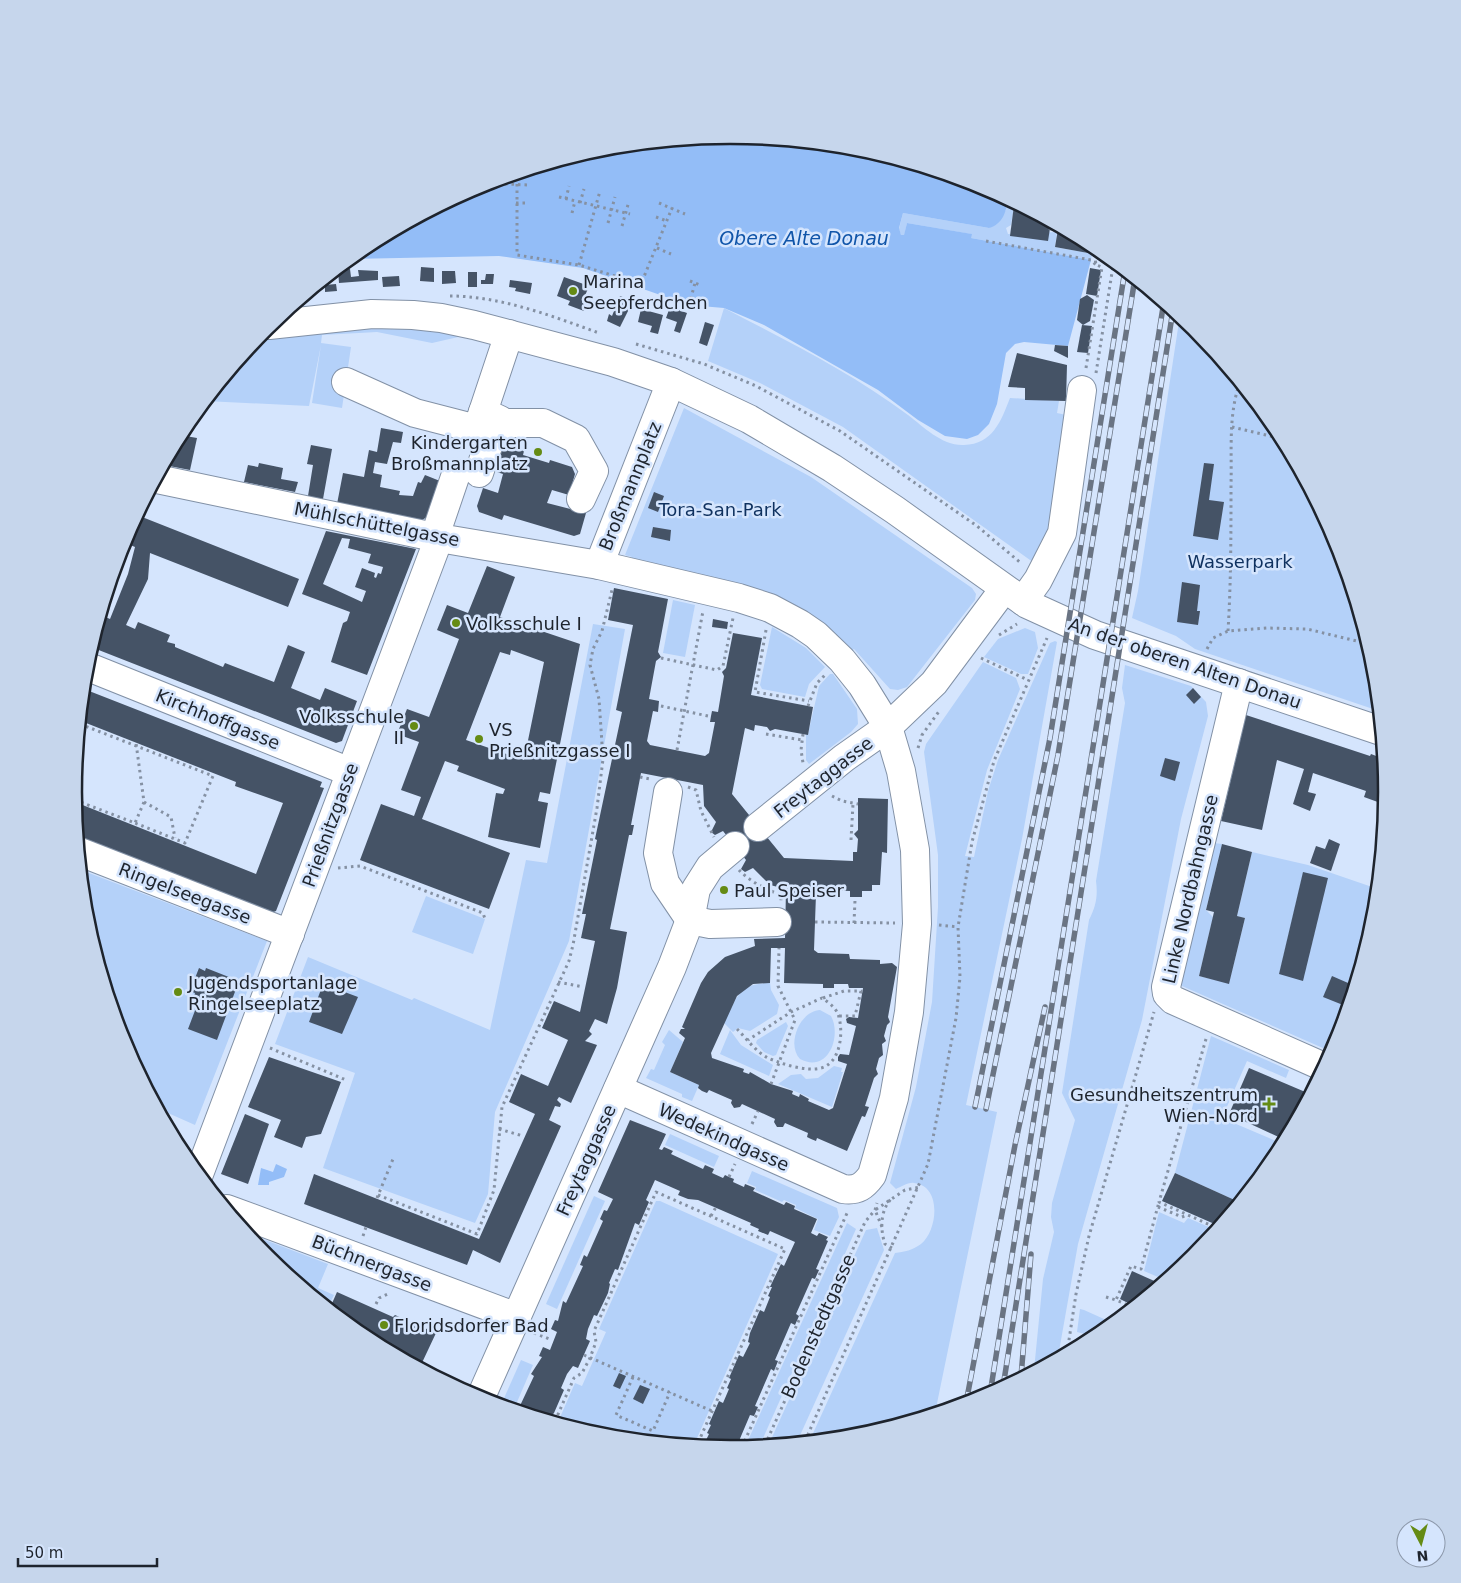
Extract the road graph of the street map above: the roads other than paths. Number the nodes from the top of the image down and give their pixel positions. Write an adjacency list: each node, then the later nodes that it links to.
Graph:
1 (282, 324): 2 (street)
2 (509, 334): 4 (street); 6 (street, Prießnitzgasse)
3 (346, 382): 6 (street)
4 (671, 382): 10 (street, Broßmannplatz); 11 (street)
5 (1082, 390): 11 (street)
6 (489, 426): 8 (street); 9 (street, Prießnitzgasse)
7 (162, 480): 9 (street, Mühlschüttelgasse)
8 (581, 499)
9 (439, 538): 10 (street, Mühlschüttelgasse); 16 (street, Prießnitzgasse)
10 (609, 567): 14 (street, Broßmannplatz)
11 (1007, 591): 13 (street, An der oberen Alten Donau); 14 (street)
12 (94, 669): 16 (street, Kirchhoffgasse)
13 (1239, 683): 15 (street, An der oberen Alten Donau); 24 (street, Linke Nordbahngasse)
14 (888, 727): 18 (street, Freytaggasse); 25 (street, Wedekindgasse)
15 (1375, 729)
16 (350, 772): 23 (street, Prießnitzgasse)
17 (678, 790): 21 (street)
18 (758, 827)
19 (729, 850): 21 (street, Freytaggasse)
20 (86, 854): 23 (street, Ringelseegasse)
21 (690, 920): 22 (street); 25 (street, Freytaggasse)
22 (777, 922)
23 (290, 934): 26 (street, Prießnitzgasse)
24 (1318, 1064)
25 (618, 1089): 28 (street, Freytaggasse)
26 (202, 1166)
27 (237, 1212): 28 (street, Büchnergasse)
28 (517, 1317): 29 (street, Freytaggasse)
29 (484, 1390)

